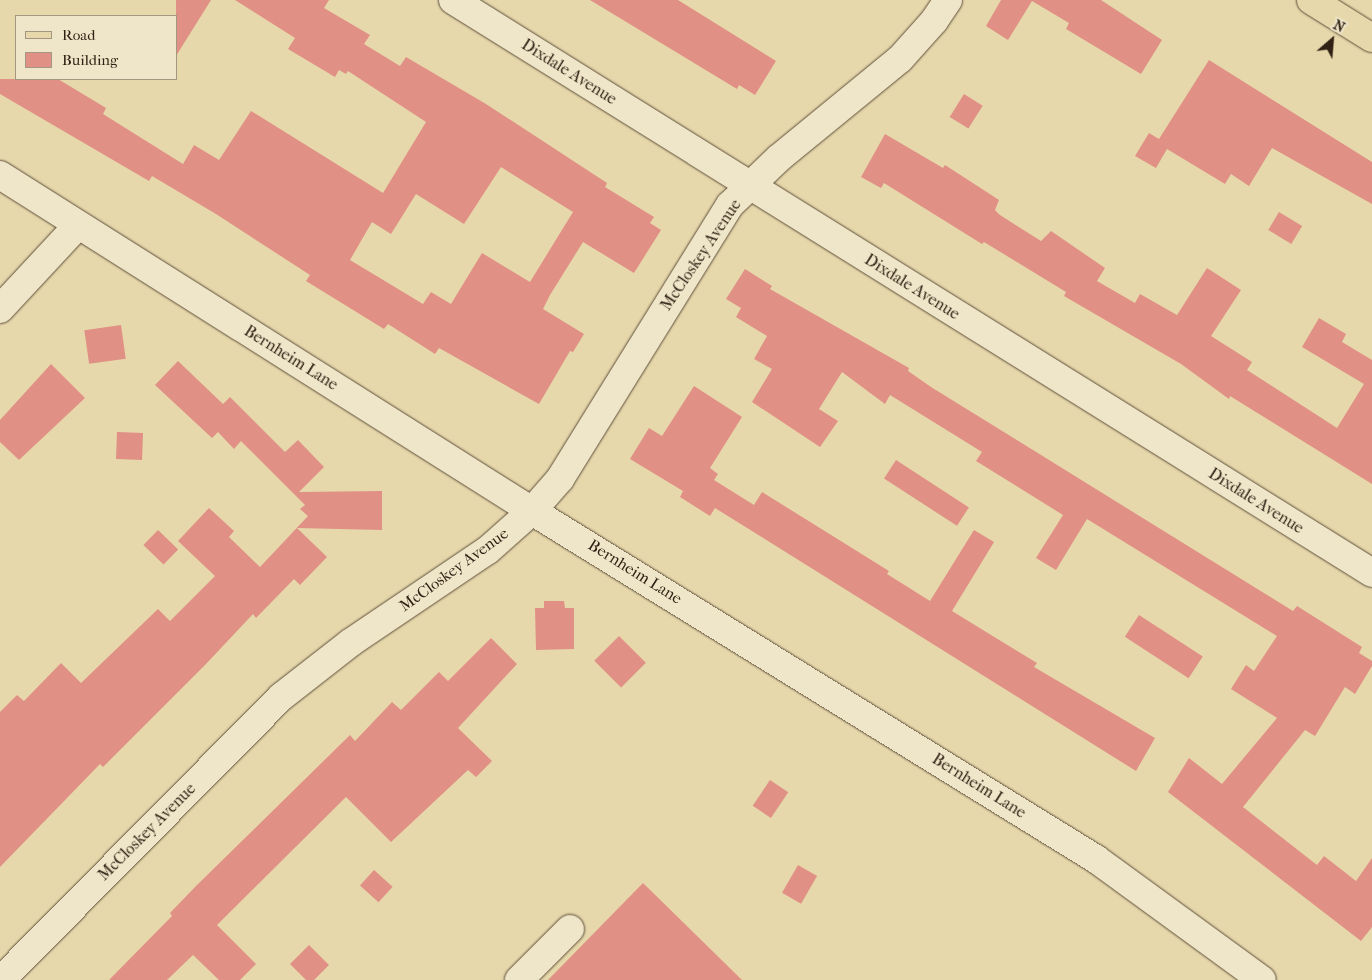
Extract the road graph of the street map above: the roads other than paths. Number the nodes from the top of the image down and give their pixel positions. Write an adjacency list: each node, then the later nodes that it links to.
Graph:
1 (453, 0): 6 (street, Dixdale Avenue)
2 (948, 0): 6 (street, McCloskey Avenue)
3 (1311, 0): 4 (main road)
4 (1372, 38)
5 (0, 175): 7 (street, Bernheim Lane)
6 (750, 185): 9 (street, McCloskey Avenue); 10 (street, Dixdale Avenue)
7 (78, 226): 8 (street); 9 (street, Bernheim Lane)
8 (0, 308)
9 (532, 511): 12 (street, McCloskey Avenue); 14 (street, Bernheim Lane)
10 (1372, 573)
11 (570, 929): 13 (street)
12 (1, 980)
13 (519, 980)
14 (1262, 980)

